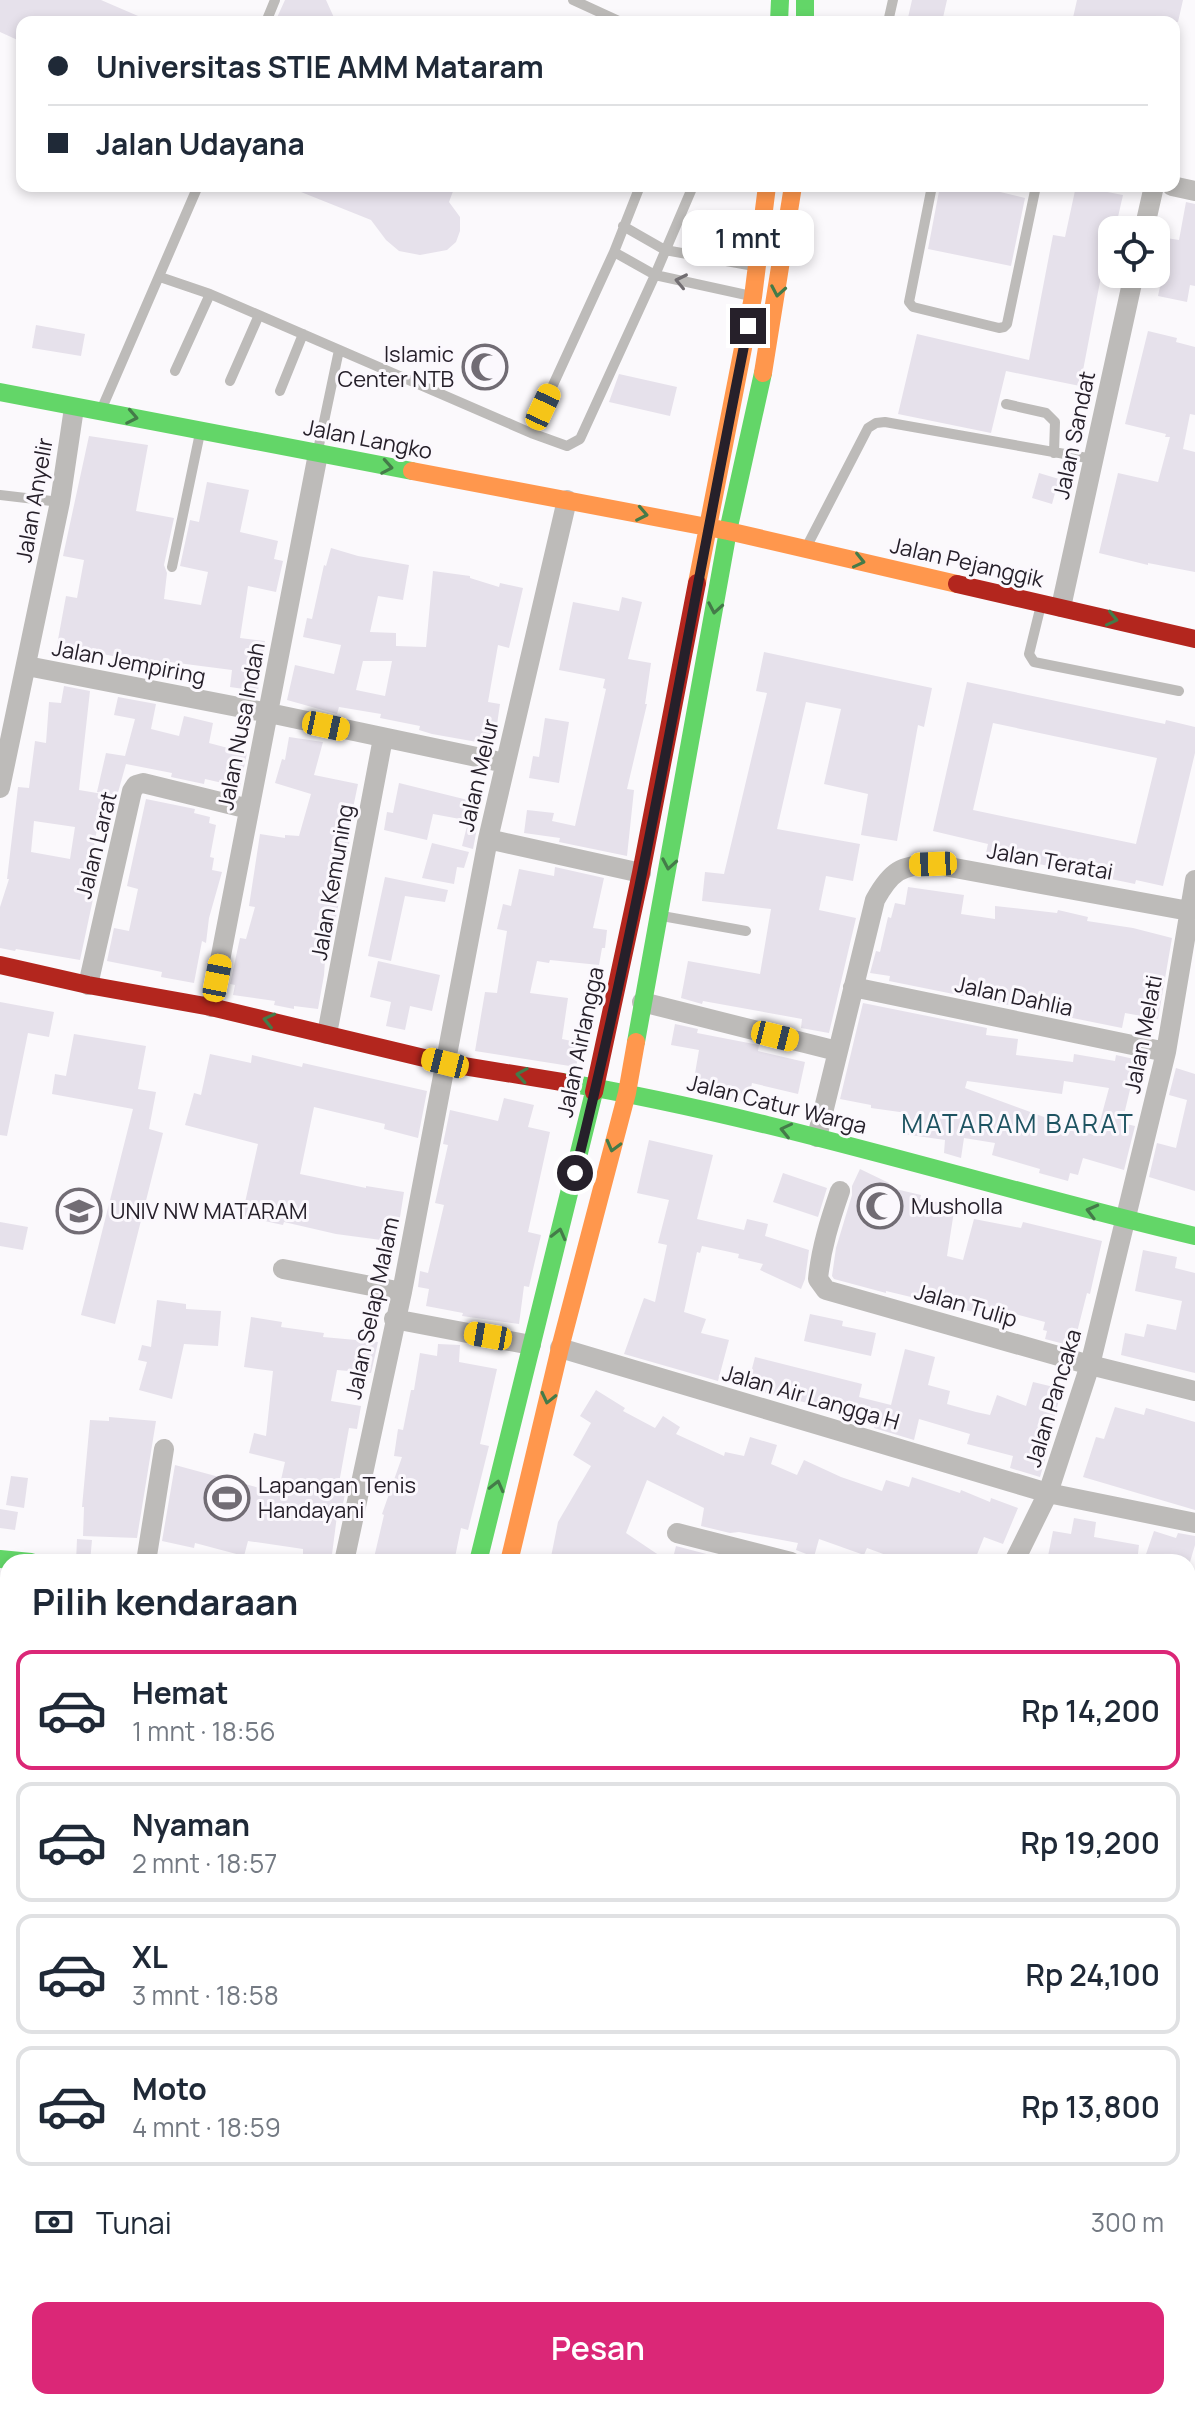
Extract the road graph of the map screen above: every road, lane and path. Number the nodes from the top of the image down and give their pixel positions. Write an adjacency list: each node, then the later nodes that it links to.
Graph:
1 (573, 0): 2 (lane)
2 (608, 16)
3 (195, 192): 17 (lane)
4 (637, 192): 12 (lane)
5 (690, 192): 13 (lane)
6 (766, 192): 15 (main road, Jalan Airlangga)
7 (792, 192): 40 (main road, one-way to 40)
8 (931, 192): 9 (lane)
9 (1032, 192)
10 (1153, 192): 11 (street)
11 (1147, 216)
12 (623, 226): 13 (lane); 14 (lane)
13 (665, 250): 15 (lane); 16 (lane)
14 (614, 252): 16 (lane); 32 (lane)
15 (757, 267): 20 (main road, Jalan Airlangga)
16 (655, 275): 20 (lane, one-way to 16); 32 (lane)
17 (160, 277): 19 (lane); 30 (lane)
18 (1131, 288): 35 (street, Jalan Sandat)
19 (210, 294): 21 (lane); 24 (lane)
20 (753, 297): 39 (main road, Jalan Airlangga)
21 (259, 315): 22 (lane); 25 (lane)
22 (303, 334): 23 (lane); 26 (lane)
23 (339, 350): 32 (lane); 34 (lane)
24 (175, 371)
25 (230, 381)
26 (280, 391)
27 (0, 392): 29 (main road, Jalan Langko)
28 (1006, 404): 33 (lane)
29 (74, 408): 30 (main road, Jalan Langko); 38 (street, Jalan Anyelir)
30 (101, 411): 31 (main road, Jalan Langko, one-way to 31)
31 (200, 431): 34 (main road, Jalan Langko); 42 (lane)
32 (531, 433)
33 (1054, 453): 35 (lane); 41 (lane)
34 (318, 454): 37 (main road, Jalan Langko, one-way to 37); 47 (street, Jalan Nusa Indah)
35 (1093, 459): 43 (street, Jalan Sandat)
36 (0, 495): 38 (lane)
37 (567, 500): 39 (main road, Jalan Langko, one-way to 39); 50 (street, Jalan Melur)
38 (60, 502): 45 (street, Jalan Anyelir)
39 (708, 527): 40 (main road, Jalan Langko); 54 (main road, Jalan Airlangga)
40 (728, 531): 41 (main road, Jalan Pejanggik); 57 (main road, one-way to 57)
41 (805, 549): 43 (main road, Jalan Pejanggik, one-way to 43)
42 (172, 567)
43 (1051, 605): 44 (main road, Jalan Pejanggik, one-way to 44); 46 (lane)
44 (1195, 639)
45 (27, 666): 47 (street, Jalan Jempiring); 48 (street, Jalan Anyelir)
46 (1179, 691)
47 (269, 713): 49 (street, Jalan Jempiring); 52 (street, Jalan Nusa Indah)
48 (5, 734): 51 (street, Jalan Anyelir)
49 (383, 738): 50 (street, Jalan Jempiring); 66 (street, Jalan Kemuning)
50 (505, 763): 53 (street, Jalan Melur)
51 (0, 788)
52 (249, 809): 60 (street, Jalan Larat); 63 (street, Jalan Nusa Indah)
53 (488, 839): 54 (street); 69 (street, Jalan Melur)
54 (641, 873): 70 (main road, Jalan Airlangga)
55 (1195, 880): 56 (street, Jalan Melati)
56 (1189, 911): 61 (street, Jalan Teratai); 64 (street, Jalan Melati)
57 (660, 916): 58 (lane); 62 (main road)
58 (746, 931)
59 (0, 965): 60 (main road, Jalan Catur Warga)
60 (88, 985): 63 (main road, Jalan Catur Warga)
61 (853, 987): 67 (street, Jalan Teratai); 68 (street, Jalan Dahlia)
62 (642, 1002): 67 (street); 71 (main road)
63 (211, 1007): 66 (main road, Jalan Catur Warga, one-way to 63)
64 (1174, 1009): 65 (street); 68 (street, Jalan Melati)
65 (1195, 1013)
66 (327, 1034): 69 (main road, Jalan Catur Warga)
67 (837, 1051): 72 (street, Jalan Teratai)
68 (1166, 1052): 74 (street, Jalan Melati)
69 (445, 1063): 70 (main road, Jalan Catur Warga, one-way to 69); 78 (street, Jalan Selap Malam)
70 (596, 1086): 71 (main road, Jalan Catur Warga); 80 (main road, Jalan Airlangga, one-way to 70)
71 (627, 1093): 72 (main road, Jalan Catur Warga, one-way to 71); 81 (main road, one-way to 81)
72 (817, 1137): 74 (main road, Jalan Catur Warga, one-way to 72)
73 (840, 1191): 82 (street, Jalan Tulip)
74 (1127, 1220): 75 (main road, Jalan Catur Warga); 76 (street, Jalan Melati)
75 (1195, 1236)
76 (1121, 1243): 82 (street, Jalan Pancaka)
77 (283, 1269): 78 (street)
78 (402, 1292): 79 (street, Jalan Selap Malam)
79 (394, 1319): 80 (street); 89 (street, Jalan Selap Malam)
80 (531, 1345): 90 (main road, Jalan Airlangga, one-way to 80)
81 (560, 1348): 85 (street, Jalan Air Langga H); 91 (main road, one-way to 91)
82 (1090, 1365): 83 (street, Jalan Tulip); 85 (street, Jalan Pancaka)
83 (1195, 1391)
84 (164, 1449): 88 (street)
85 (1048, 1493): 86 (street, Jalan Air Langga H); 93 (street, Jalan Pancaka)
86 (1195, 1523)
87 (677, 1533): 92 (street)
88 (147, 1554)
89 (346, 1554)
90 (480, 1554)
91 (511, 1554)
92 (760, 1554)
93 (1018, 1554)

